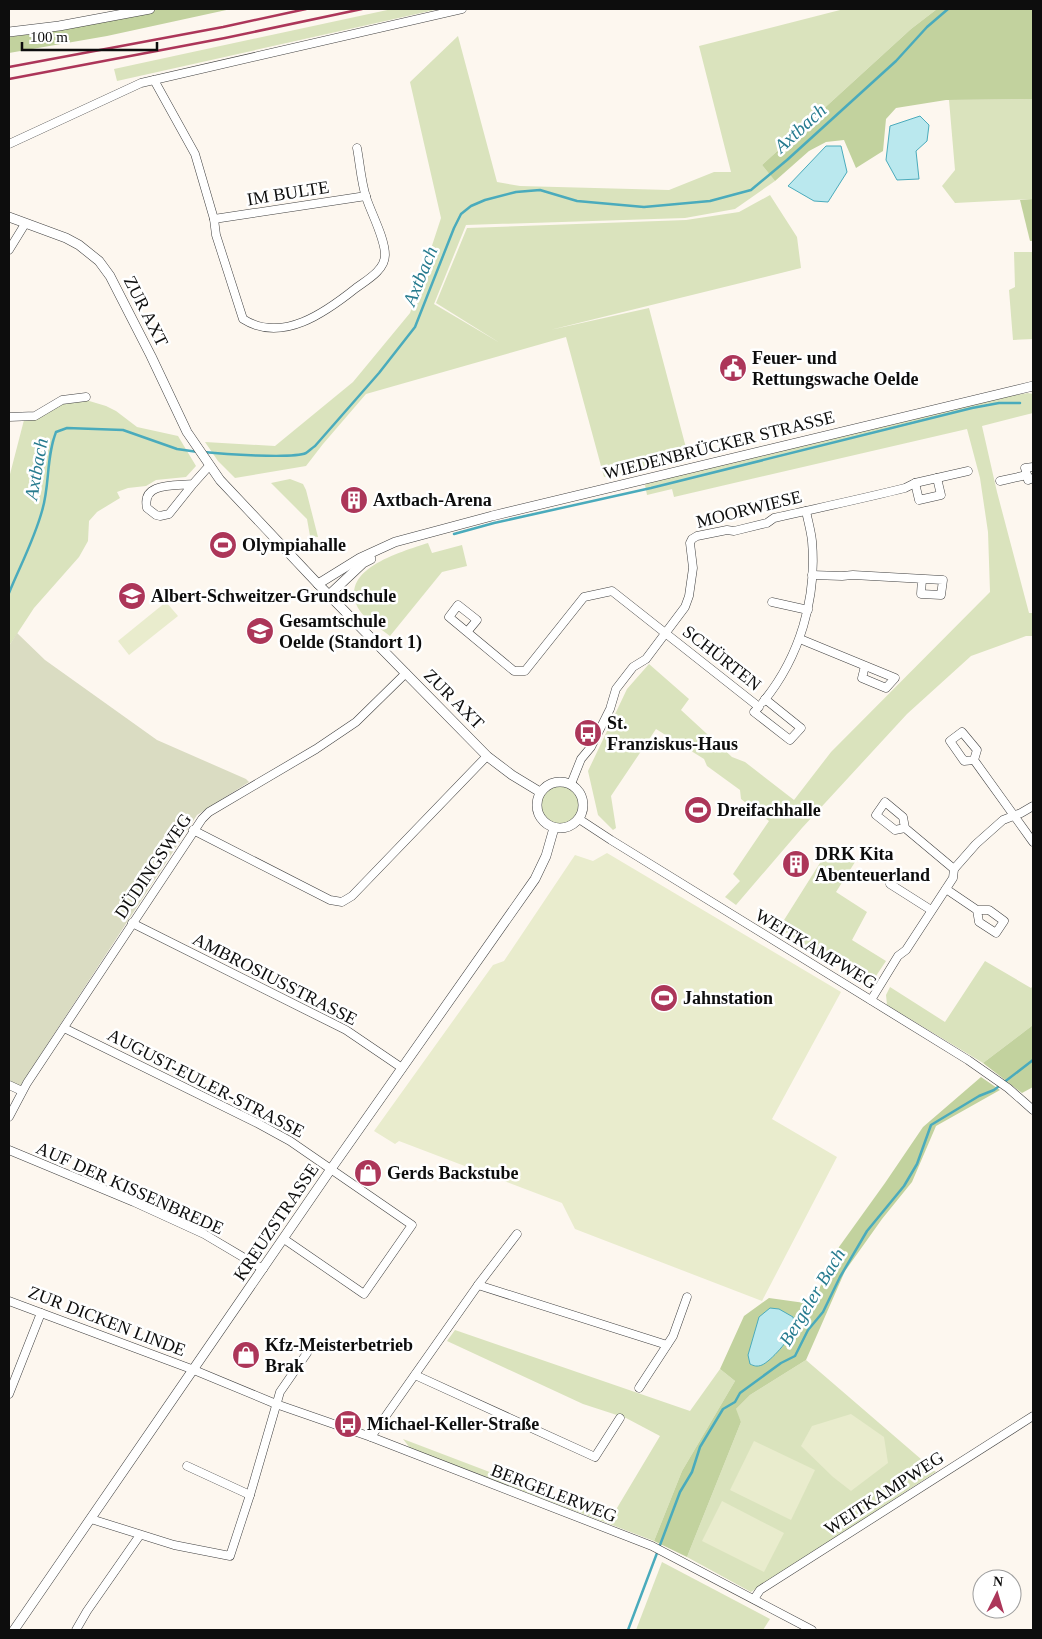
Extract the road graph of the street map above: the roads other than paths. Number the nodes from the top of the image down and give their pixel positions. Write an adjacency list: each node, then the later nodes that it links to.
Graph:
1 (150, 9): 3 (street)
2 (462, 9): 4 (street)
3 (9, 32)
4 (154, 80): 5 (street); 9 (street)
5 (9, 144)
6 (357, 148): 7 (street)
7 (366, 196): 9 (street, IM BULTE); 9 (street)
8 (9, 217): 10 (street, ZUR AXT)
9 (214, 219)
10 (25, 224): 11 (street); 15 (street, ZUR AXT)
11 (9, 250)
12 (1033, 386): 24 (street, WIEDENBRÜCKER STRASSE)
13 (86, 397): 14 (street)
14 (9, 417)
15 (209, 466): 22 (street); 27 (street, ZUR AXT)
16 (1033, 467): 18 (street)
17 (968, 471): 19 (street, MOORWIESE)
18 (1030, 476): 20 (street)
19 (937, 478): 21 (street, MOORWIESE); 21 (street)
20 (1000, 481)
21 (915, 483): 23 (street, MOORWIESE)
22 (193, 484): 22 (street)
23 (806, 511): 25 (street, SCHÜRTEN); 32 (street, MOORWIESE)
24 (414, 538): 27 (street, WIEDENBRÜCKER STRASSE); 28 (street, WIEDENBRÜCKER STRASSE)
25 (812, 575): 26 (street); 30 (street, SCHÜRTEN)
26 (922, 579)
27 (318, 584): 28 (street, ZUR AXT)
28 (329, 595): 35 (street, ZUR AXT)
29 (772, 602): 30 (street)
30 (808, 610): 33 (street, SCHÜRTEN)
31 (468, 632): 32 (street, SCHÜRTEN)
32 (666, 634): 37 (street, SCHÜRTEN); 40 (street, MOORWIESE)
33 (800, 639): 34 (street); 36 (street, SCHÜRTEN)
34 (865, 666)
35 (406, 673): 38 (street, ZUR AXT); 47 (street, DÜDINGSWEG)
36 (765, 699): 37 (street, SCHÜRTEN); 37 (street, SCHÜRTEN)
37 (759, 707)
38 (487, 756): 41 (street, ZUR AXT); 47 (street)
39 (974, 760): 43 (street)
40 (570, 784): 41 (street); 44 (street)
41 (540, 792): 45 (street)
42 (1033, 806): 43 (street)
43 (1014, 816): 48 (street); 49 (street)
44 (579, 819): 45 (street); 55 (street, WEITKAMPWEG)
45 (554, 828): 57 (street, KREUZSTRASSE)
46 (905, 828): 49 (street)
47 (193, 830): 54 (street, DÜDINGSWEG)
48 (1033, 842)
49 (954, 869): 51 (street)
50 (890, 884): 52 (street)
51 (946, 889): 52 (street); 53 (street)
52 (931, 910): 55 (street)
53 (977, 910)
54 (132, 923): 56 (street, DÜDINGSWEG); 57 (street, AMBROSIUSSTRASSE)
55 (871, 1000): 60 (street, WEITKAMPWEG)
56 (64, 1028): 59 (street, DÜDINGSWEG); 63 (street, AUGUST-EULER-STRASSE)
57 (402, 1068): 63 (street, KREUZSTRASSE)
58 (9, 1085): 59 (street)
59 (22, 1091): 61 (street, DÜDINGSWEG)
60 (1033, 1110)
61 (9, 1117)
62 (9, 1150): 66 (street, AUF DER KISSENBREDE)
63 (332, 1169): 65 (street, KREUZSTRASSE); 65 (street, AUGUST-EULER-STRASSE)
64 (516, 1234): 67 (street)
65 (284, 1239): 66 (street, KREUZSTRASSE)
66 (263, 1269): 73 (street, KREUZSTRASSE)
67 (478, 1285): 71 (street); 74 (street)
68 (687, 1297): 71 (street)
69 (9, 1301): 70 (street, ZUR DICKEN LINDE)
70 (41, 1313): 73 (street, ZUR DICKEN LINDE); 76 (street)
71 (667, 1346): 75 (street)
72 (307, 1353): 77 (street)
73 (194, 1370): 77 (street, BERGELERWEG); 83 (street, KREUZSTRASSE)
74 (415, 1375): 79 (street); 80 (street)
75 (639, 1388)
76 (9, 1394)
77 (276, 1404): 80 (street, BERGELERWEG); 82 (street)
78 (1033, 1416): 85 (street, WEITKAMPWEG)
79 (620, 1418)
80 (371, 1437): 85 (street, BERGELERWEG)
81 (187, 1466): 82 (street)
82 (250, 1495): 84 (street)
83 (91, 1519): 84 (street); 86 (street, KREUZSTRASSE)
84 (140, 1535): 87 (street)
85 (754, 1599): 88 (street, BERGELERWEG)
86 (14, 1630)
87 (76, 1630)
88 (812, 1630)

